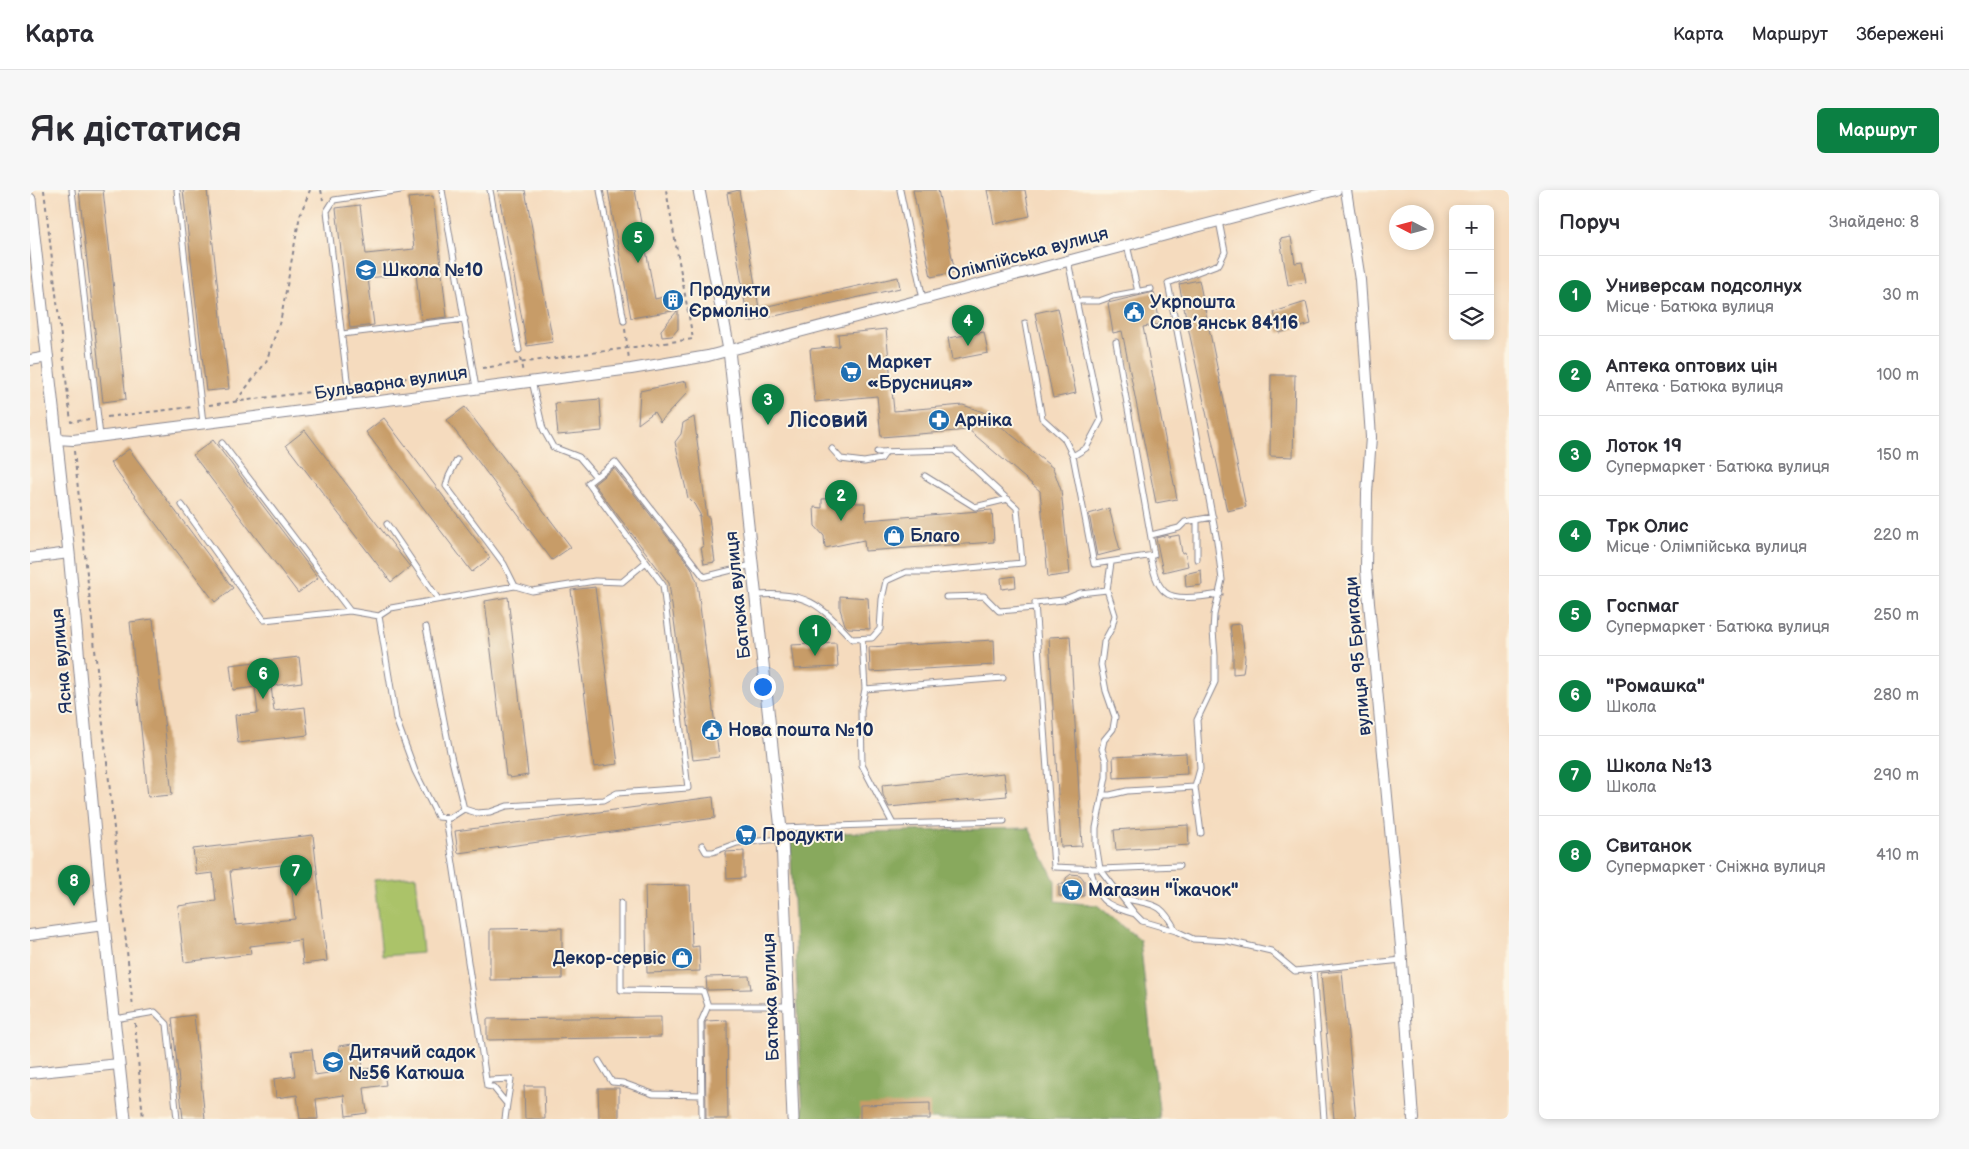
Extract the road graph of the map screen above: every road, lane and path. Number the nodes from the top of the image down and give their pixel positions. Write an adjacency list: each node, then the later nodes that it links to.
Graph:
1 (44, 190): 43 (path)
2 (72, 190): 42 (lane)
3 (177, 190): 41 (lane)
4 (310, 190): 39 (path)
5 (400, 190): 26 (lane)
6 (442, 190): 23 (lane)
7 (490, 190): 29 (lane)
8 (600, 190): 24 (lane)
9 (666, 190): 28 (path)
10 (699, 190): 30 (street, Батюка вулиця)
11 (900, 190): 21 (lane)
12 (1336, 190): 16 (street, Олімпійська вулиця)
13 (1346, 190): 100 (street, вулиця 95 Бригади)
14 (30, 199): 15 (street, Ясна вулиця)
15 (32, 221): 31 (street, Ясна вулиця)
16 (1219, 221): 17 (street, Олімпійська вулиця); 58 (lane)
17 (1128, 245): 18 (street, Олімпійська вулиця); 20 (lane)
18 (1068, 261): 21 (street, Олімпійська вулиця); 22 (lane)
19 (1151, 289): 20 (lane)
20 (1138, 292): 22 (lane)
21 (922, 299): 30 (street, Олімпійська вулиця)
22 (1077, 302): 52 (lane)
23 (465, 319): 26 (lane); 34 (lane)
24 (624, 321): 28 (path)
25 (1025, 322): 52 (lane)
26 (342, 334): 37 (lane)
27 (1116, 342): 61 (lane)
28 (628, 347): 33 (path); 35 (path)
29 (519, 350): 33 (path)
30 (730, 350): 35 (street, Бульварна вулиця); 68 (street, Батюка вулиця)
31 (48, 357): 32 (street); 46 (street, Ясна вулиця)
32 (30, 360)
33 (521, 362): 34 (path); 36 (path)
34 (473, 369): 37 (path); 38 (lane)
35 (631, 369): 36 (street, Бульварна вулиця)
36 (528, 381): 38 (street, Бульварна вулиця); 55 (lane)
37 (348, 387): 39 (path); 40 (lane)
38 (476, 388): 40 (street, Бульварна вулиця)
39 (236, 402): 41 (path)
40 (350, 405): 44 (street, Бульварна вулиця)
41 (201, 406): 42 (path); 44 (lane)
42 (97, 419): 43 (path); 45 (lane)
43 (71, 422): 47 (path)
44 (203, 423): 45 (street, Бульварна вулиця)
45 (100, 436): 47 (street, Бульварна вулиця)
46 (56, 439): 47 (street, Бульварна вулиця); 62 (street, Ясна вулиця)
47 (73, 440): 104 (path)
48 (222, 443): 76 (lane)
49 (832, 449): 51 (lane)
50 (877, 452): 51 (lane)
51 (886, 452): 56 (lane)
52 (1073, 456): 67 (lane)
53 (457, 460): 69 (lane)
54 (925, 476): 56 (lane)
55 (596, 477): 66 (lane); 68 (lane)
56 (1008, 499): 79 (lane)
57 (182, 505): 76 (lane)
58 (1213, 518): 59 (lane); 71 (lane)
59 (1197, 520): 61 (lane); 65 (lane)
60 (386, 524): 74 (lane)
61 (1151, 535): 63 (lane)
62 (69, 553): 64 (street); 97 (street, Ясна вулиця)
63 (1150, 556): 67 (lane); 71 (lane)
64 (30, 558)
65 (1197, 559)
66 (646, 562): 69 (lane); 84 (lane)
67 (1111, 563): 70 (lane)
68 (752, 564): 72 (street, Батюка вулиця)
69 (515, 586): 74 (lane)
70 (1107, 590): 75 (lane); 83 (lane)
71 (1220, 594): 82 (lane)
72 (756, 595): 79 (lane); 88 (street, Батюка вулиця)
73 (946, 597): 75 (lane)
74 (438, 599): 77 (lane)
75 (1035, 608): 92 (lane)
76 (350, 611): 77 (lane)
77 (379, 616): 85 (lane)
78 (426, 627): 84 (lane)
79 (862, 639): 81 (lane)
80 (1003, 678): 81 (lane)
81 (865, 689): 87 (lane)
82 (1195, 787): 83 (lane); 89 (lane)
83 (1104, 795): 93 (lane)
84 (464, 808): 85 (lane)
85 (446, 818): 109 (lane)
86 (1004, 821): 87 (lane)
87 (893, 824): 88 (lane)
88 (781, 833): 90 (lane); 103 (street, Батюка вулиця)
89 (1201, 833)
90 (702, 845)
91 (1179, 866): 93 (lane)
92 (1090, 868): 93 (lane); 96 (lane)
93 (1100, 869): 94 (lane)
94 (1123, 898): 96 (lane); 98 (lane)
95 (621, 903): 102 (lane)
96 (1135, 914): 98 (lane)
97 (104, 925): 99 (street); 105 (street, Ясна вулиця)
98 (1176, 931): 101 (lane)
99 (30, 935)
100 (1402, 960): 101 (lane); 119 (street, вулиця 95 Бригади)
101 (1313, 968): 118 (lane)
102 (708, 1006): 103 (lane); 110 (lane)
103 (789, 1006): 117 (street, Батюка вулиця)
104 (134, 1016): 105 (lane); 113 (path); 114 (lane)
105 (114, 1019): 107 (street, Ясна вулиця)
106 (599, 1061): 110 (lane)
107 (119, 1064): 108 (street); 112 (street, Ясна вулиця)
108 (30, 1073)
109 (487, 1086): 111 (lane); 111 (lane)
110 (702, 1095): 116 (lane)
111 (507, 1104): 115 (lane)
112 (125, 1119)
113 (143, 1119)
114 (177, 1119)
115 (505, 1119)
116 (702, 1119)
117 (793, 1119)
118 (1324, 1119)
119 (1413, 1119)

